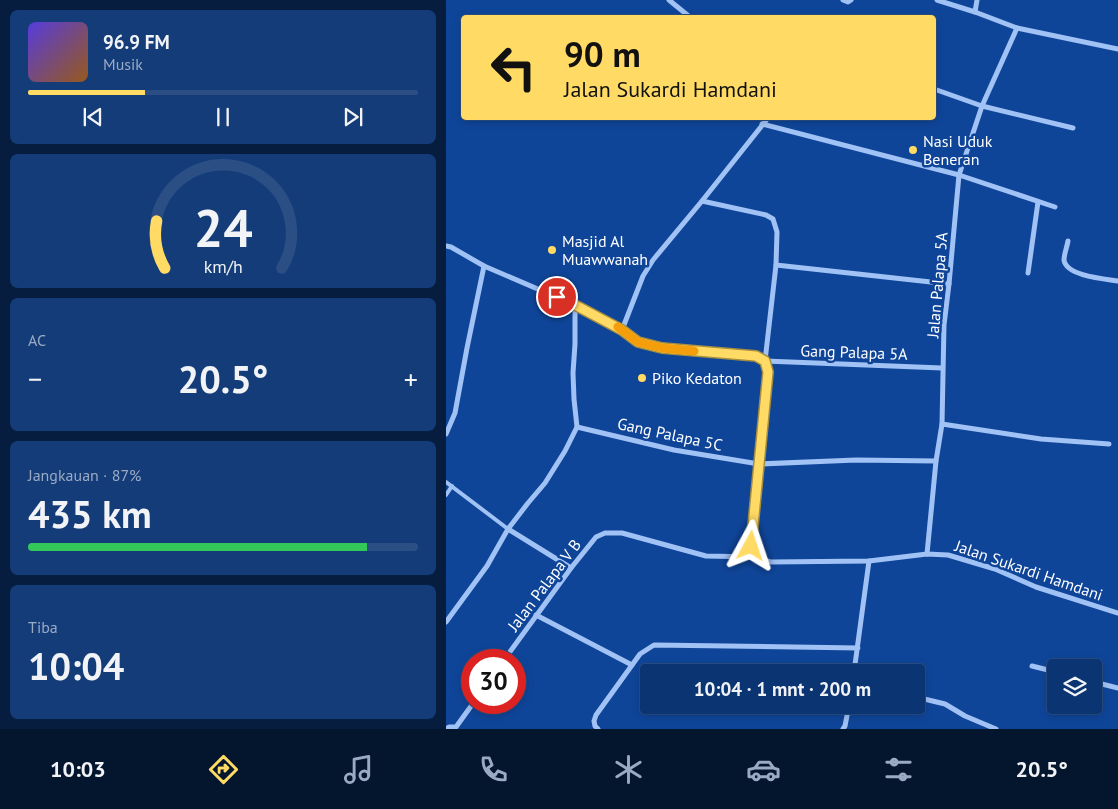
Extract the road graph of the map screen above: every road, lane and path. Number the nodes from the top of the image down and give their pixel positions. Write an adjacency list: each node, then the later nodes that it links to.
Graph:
1 (668, 0): 5 (street)
2 (937, 0): 4 (street)
3 (977, 0): 4 (street)
4 (975, 12): 6 (street)
5 (687, 15)
6 (1017, 28): 7 (street); 9 (street, Jalan Palapa 5A)
7 (1118, 49)
8 (936, 90): 9 (street)
9 (982, 106): 12 (street); 13 (street, Jalan Palapa 5A)
10 (766, 120): 11 (street)
11 (762, 124): 13 (street); 14 (street)
12 (1073, 128)
13 (959, 176): 15 (street); 23 (street, Jalan Palapa 5A)
14 (702, 201): 19 (street); 25 (street)
15 (1038, 202): 16 (street); 21 (street)
16 (1055, 207)
17 (1068, 240): 22 (street)
18 (446, 246): 20 (street)
19 (776, 265): 23 (street); 26 (street)
20 (484, 266): 24 (street); 30 (street)
21 (1028, 273)
22 (1118, 281)
23 (949, 284): 27 (street, Jalan Palapa 5A)
24 (575, 305): 25 (street); 29 (street)
25 (622, 330): 26 (street)
26 (765, 361): 27 (street, Gang Palapa 5A); 33 (street)
27 (942, 368): 28 (street, Jalan Palapa 5A)
28 (942, 424): 31 (street); 32 (street, Jalan Palapa 5A)
29 (577, 427): 33 (street, Gang Palapa 5C); 37 (street)
30 (446, 434)
31 (1108, 444)
32 (936, 461): 33 (street, Gang Palapa 5C); 38 (street, Jalan Palapa 5A)
33 (758, 464): 39 (street)
34 (446, 482): 35 (lane)
35 (452, 486): 36 (lane); 37 (lane)
36 (446, 495)
37 (508, 529): 41 (street); 44 (street)
38 (927, 554): 40 (street, Jalan Sukardi Hamdani); 42 (street, Jalan Sukardi Hamdani)
39 (756, 557): 40 (street, Jalan Sukardi Hamdani); 41 (street, Jalan Palapa V B)
40 (869, 560): 45 (street)
41 (570, 568): 43 (street, Jalan Palapa V B)
42 (1118, 613)
43 (536, 615): 46 (street, Jalan Palapa V B); 48 (street)
44 (446, 622)
45 (858, 648): 47 (street); 48 (street)
46 (512, 649)
47 (855, 664)
48 (632, 665): 58 (street)
49 (1032, 666): 50 (street)
50 (1047, 670)
51 (1102, 684): 52 (street)
52 (1118, 688)
53 (925, 699): 60 (street)
54 (467, 714): 56 (street)
55 (847, 714): 59 (street)
56 (458, 728): 57 (street)
57 (446, 729)
58 (598, 729)
59 (843, 729)
60 (996, 729)

